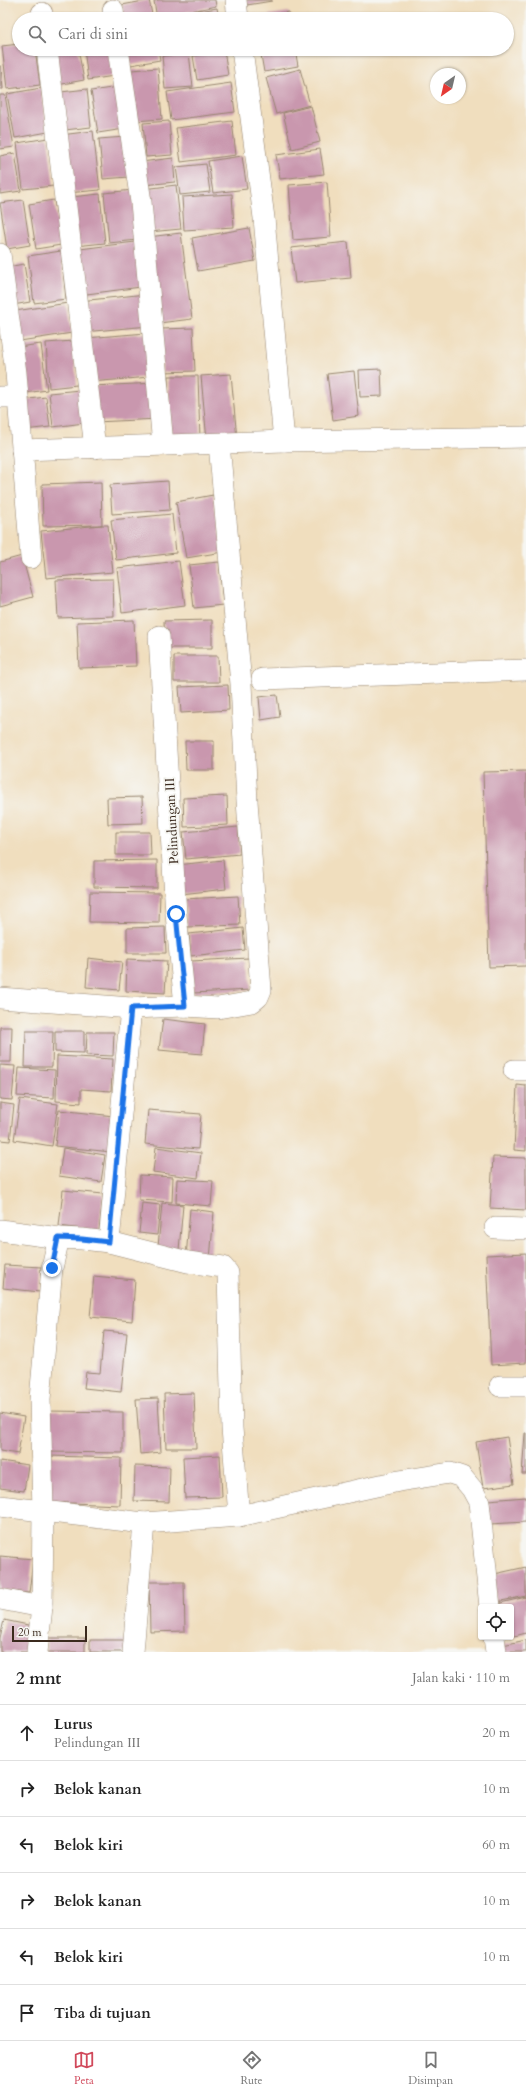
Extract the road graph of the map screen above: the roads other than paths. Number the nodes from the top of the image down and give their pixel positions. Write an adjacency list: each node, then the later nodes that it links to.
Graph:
1 (236, 0): 2 (street)
2 (237, 12)
3 (48, 56): 12 (street)
4 (119, 56): 11 (street)
5 (243, 56): 9 (street)
6 (0, 254): 7 (street)
7 (9, 397): 13 (street)
8 (526, 437): 9 (street)
9 (284, 441): 10 (street)
10 (219, 444): 11 (street); 19 (street)
11 (163, 445): 12 (street)
12 (95, 448): 13 (street)
13 (22, 450): 14 (street)
14 (31, 558)
15 (159, 636): 19 (street, Pelindungan III)
16 (526, 670): 17 (street)
17 (262, 679)
18 (0, 998): 20 (street)
19 (185, 1006): 20 (street)
20 (131, 1008): 25 (street)
21 (495, 1228): 22 (street)
22 (526, 1229)
23 (0, 1230): 24 (street)
24 (58, 1238): 25 (street); 29 (street)
25 (109, 1242): 30 (street)
26 (500, 1386): 27 (street)
27 (526, 1386)
28 (0, 1506): 29 (street)
29 (43, 1510): 31 (street); 34 (street)
30 (240, 1516): 31 (street); 33 (street)
31 (144, 1524): 37 (street)
32 (0, 1599): 34 (street)
33 (490, 1604)
34 (42, 1607): 36 (street)
35 (494, 1640): 38 (street)
36 (37, 1652)
37 (133, 1652)
38 (496, 1652)

